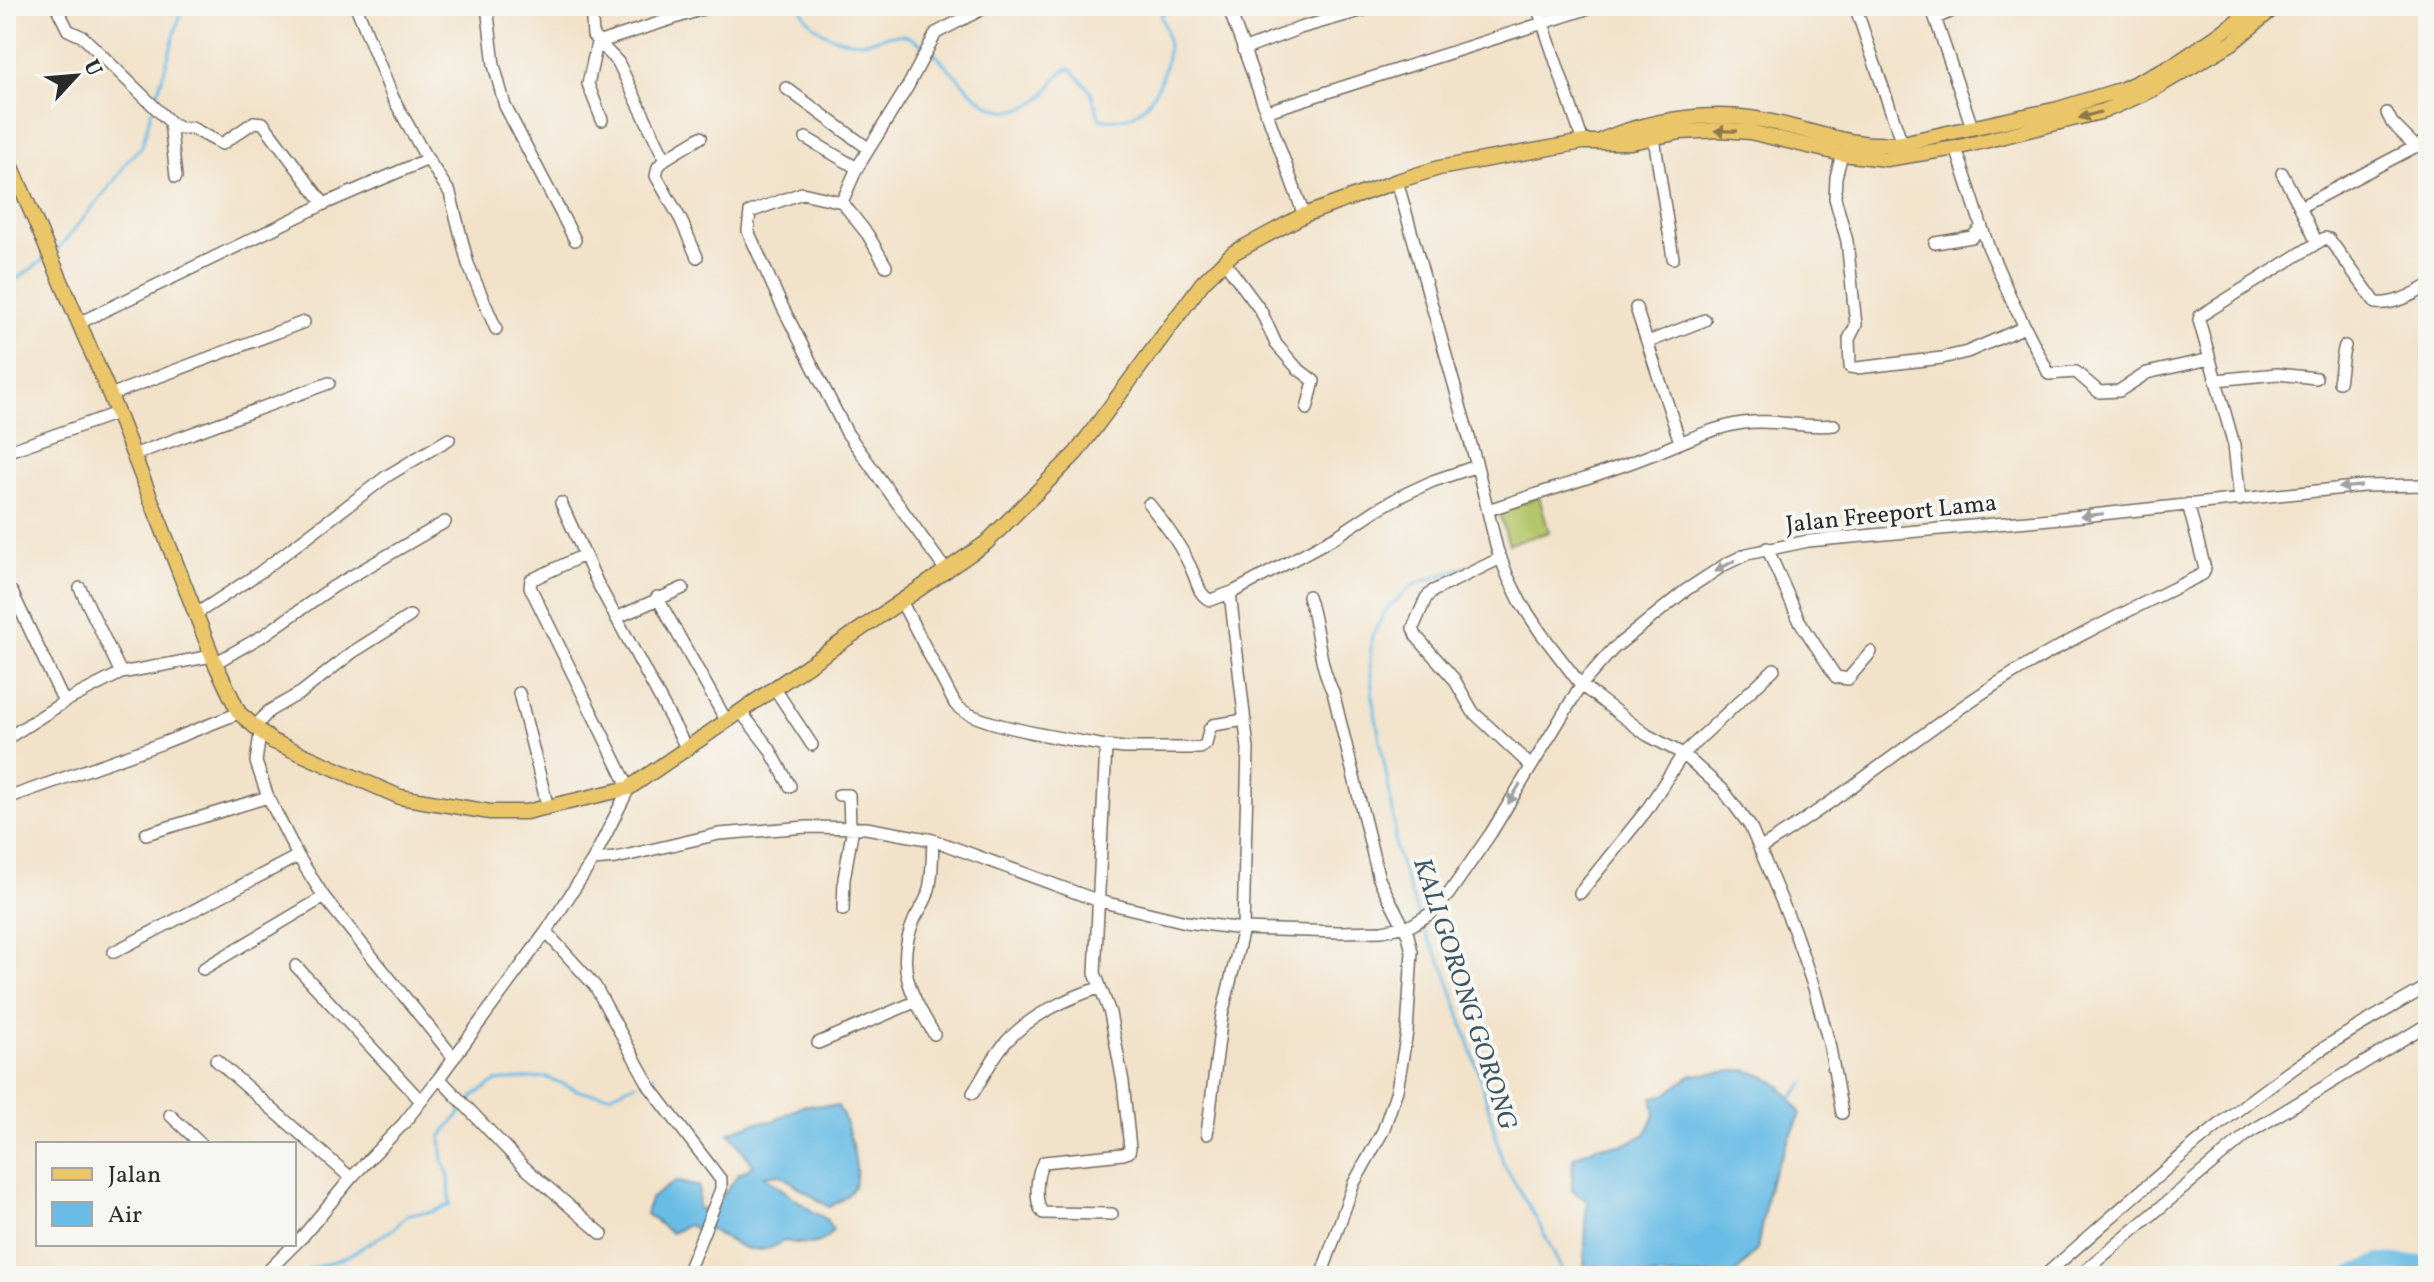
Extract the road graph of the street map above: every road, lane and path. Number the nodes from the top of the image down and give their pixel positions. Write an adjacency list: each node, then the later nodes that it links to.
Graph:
1 (56, 6): 22 (street)
2 (356, 6): 35 (street)
3 (487, 6): 46 (street)
4 (591, 6): 16 (street)
5 (712, 6): 16 (street)
6 (988, 6): 31 (street)
7 (1228, 6): 17 (street)
8 (1378, 6): 17 (street)
9 (1537, 6): 15 (street)
10 (1596, 6): 15 (street)
11 (1855, 6): 32 (street)
12 (1964, 6): 14 (street)
13 (2266, 8): 23 (main road); 30 (main road, one-way to 30)
14 (1934, 12): 23 (street)
15 (1543, 24): 19 (street); 28 (street)
16 (597, 43): 21 (street); 36 (street)
17 (1243, 50): 19 (street)
18 (786, 88): 31 (street)
19 (1265, 112): 44 (street)
20 (2387, 113): 29 (street)
21 (602, 120)
22 (170, 122): 39 (street); 42 (street)
23 (1972, 127): 32 (main road)
24 (701, 137): 36 (street)
25 (806, 138): 37 (street)
26 (1654, 138): 27 (main road); 34 (main road, one-way to 26); 50 (street)
27 (1600, 141): 28 (main road); 32 (main road)
28 (1583, 142): 40 (main road)
29 (2424, 144): 43 (street)
30 (1956, 148): 32 (main road); 45 (street)
31 (869, 149): 37 (street)
32 (1904, 149): 34 (main road)
33 (6, 153): 57 (main road)
34 (1842, 154): 58 (street)
35 (428, 159): 42 (street); 59 (street)
36 (665, 159): 49 (street)
37 (857, 168): 41 (street)
38 (2282, 173): 43 (street)
39 (176, 177)
40 (1397, 181): 44 (main road); 75 (street)
41 (842, 202): 52 (street); 86 (street)
42 (324, 204): 57 (street)
43 (2300, 207): 48 (street)
44 (1304, 215): 51 (main road)
45 (1982, 227): 47 (street); 58 (street)
46 (575, 240)
47 (1935, 243)
48 (2317, 243): 53 (street); 62 (street)
49 (697, 257)
50 (1673, 258)
51 (1224, 261): 68 (street); 86 (main road)
52 (886, 266)
53 (2428, 286)
54 (1636, 308): 60 (street)
55 (1705, 320): 60 (street)
56 (304, 322): 67 (street)
57 (79, 323): 67 (main road)
58 (2025, 327): 62 (street)
59 (496, 329)
60 (1648, 342): 72 (street)
61 (2345, 346): 65 (street)
62 (2210, 359): 64 (street)
63 (2316, 378): 64 (street)
64 (2216, 380): 77 (street)
65 (2339, 382)
66 (329, 383): 74 (street)
67 (110, 395): 69 (main road)
68 (1307, 409)
69 (117, 413): 73 (street); 74 (main road)
70 (1834, 425): 72 (street)
71 (449, 439): 94 (street)
72 (1680, 442): 81 (street)
73 (6, 452)
74 (133, 455): 94 (main road)
75 (1477, 466): 81 (street); 90 (street)
76 (2428, 485): 77 (street, Jalan Freeport Lama, one-way to 77)
77 (2240, 500): 80 (street, Jalan Freeport Lama)
78 (561, 503): 85 (street)
79 (1149, 504): 90 (street)
80 (2188, 504): 83 (street, Jalan Freeport Lama, one-way to 83); 125 (street)
81 (1488, 510): 84 (street)
82 (445, 522): 98 (street)
83 (1767, 548): 97 (street); 101 (street, Jalan Freeport Lama, one-way to 101)
84 (1499, 554): 101 (street); 115 (street)
85 (584, 555): 96 (street); 117 (street)
86 (947, 572): 93 (main road)
87 (80, 588): 100 (street)
88 (683, 588): 92 (street)
89 (12, 592): 104 (street)
90 (1230, 593): 107 (street)
91 (1308, 596): 132 (street)
92 (657, 597): 96 (street); 108 (street)
93 (901, 601): 102 (main road); 112 (street)
94 (196, 614): 98 (main road)
95 (410, 616): 109 (street)
96 (616, 618): 113 (street)
97 (1871, 652)
98 (213, 660): 100 (street); 106 (main road)
99 (1774, 669): 114 (street)
100 (121, 673): 104 (street)
101 (1581, 685): 114 (street); 115 (street, Jalan Freeport Lama)
102 (775, 689): 105 (main road); 111 (street)
103 (519, 693): 121 (street)
104 (64, 702): 110 (street)
105 (741, 712): 108 (main road); 116 (street)
106 (239, 713): 109 (main road); 119 (street)
107 (1245, 720): 112 (street); 133 (street)
108 (727, 722): 113 (main road)
109 (257, 731): 120 (street); 121 (main road)
110 (6, 739)
111 (812, 745)
112 (1106, 746): 130 (street)
113 (687, 749): 117 (main road)
114 (1683, 754): 125 (street); 128 (street)
115 (1531, 766): 132 (street, Jalan Freeport Lama, one-way to 132)
116 (790, 786)
117 (629, 788): 121 (main road); 127 (street)
118 (839, 795): 122 (street)
119 (13, 796)
120 (268, 797): 123 (street); 126 (street)
121 (548, 808)
122 (851, 827): 124 (street); 127 (street); 131 (street)
123 (146, 834)
124 (933, 840): 130 (street); 140 (street)
125 (1759, 843): 149 (street)
126 (298, 856): 129 (street); 135 (street)
127 (593, 860): 134 (street)
128 (1580, 893)
129 (324, 897): 137 (street); 144 (street)
130 (1099, 901): 133 (street); 139 (street)
131 (843, 910)
132 (1407, 926): 133 (street); 160 (street)
133 (1243, 929): 151 (street)
134 (546, 932): 144 (street); 159 (street)
135 (114, 952)
136 (296, 966): 148 (street)
137 (203, 969)
138 (2428, 986): 161 (street)
139 (1099, 988): 147 (street); 154 (street)
140 (915, 1002): 142 (street); 143 (street)
141 (2428, 1024): 162 (street)
142 (934, 1034)
143 (818, 1043)
144 (454, 1058): 146 (street)
145 (216, 1060): 153 (street)
146 (439, 1078): 148 (street); 156 (street)
147 (973, 1093)
148 (421, 1101): 153 (street)
149 (1842, 1113)
150 (170, 1115): 152 (street)
151 (1207, 1134)
152 (199, 1142)
153 (351, 1178): 155 (street)
154 (1112, 1214)
155 (298, 1232)
156 (602, 1234)
157 (287, 1246): 158 (street)
158 (263, 1276)
159 (686, 1276)
160 (1321, 1276)
161 (2044, 1276)
162 (2079, 1276)

